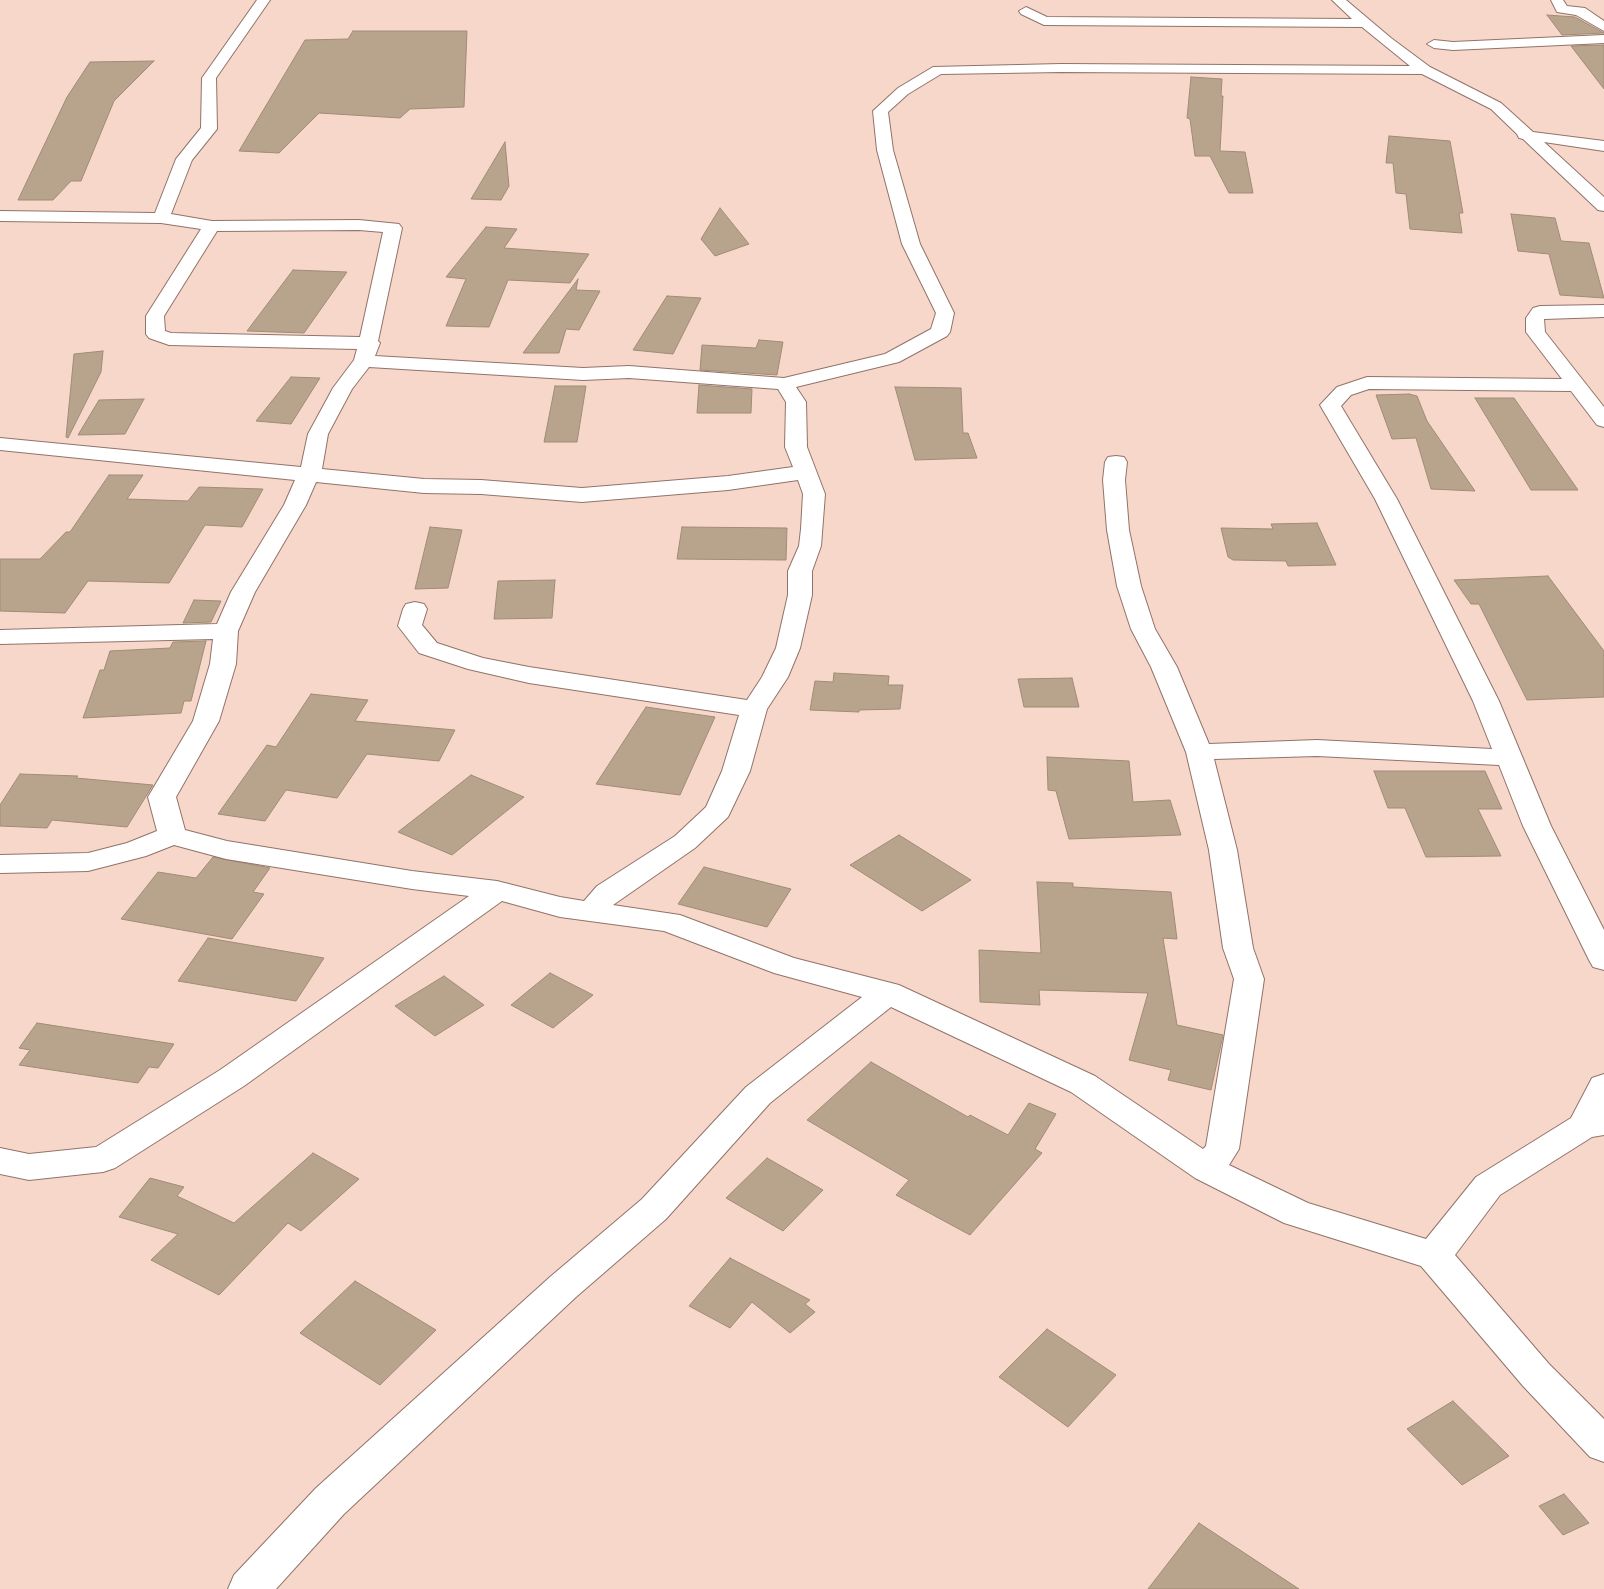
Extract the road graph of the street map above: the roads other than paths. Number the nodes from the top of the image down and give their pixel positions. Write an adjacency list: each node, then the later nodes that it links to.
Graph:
1 (264, 0): 17 (street)
2 (1338, 0): 5 (street)
3 (1557, 0): 6 (street)
4 (1026, 11): 5 (street)
5 (1364, 23): 9 (street)
6 (1604, 27)
7 (1604, 39): 8 (street)
8 (1434, 44)
9 (1425, 70): 10 (street); 21 (street)
10 (1450, 83): 11 (street); 13 (street)
11 (1479, 114)
12 (1492, 126): 13 (street)
13 (1528, 136): 14 (street); 15 (street)
14 (1604, 146)
15 (1604, 206)
16 (0, 216): 17 (street)
17 (161, 218): 18 (street)
18 (212, 226): 20 (street); 20 (street)
19 (1604, 311): 22 (street)
20 (367, 352): 21 (street); 27 (street)
21 (784, 384): 26 (street)
22 (1577, 385): 23 (street); 33 (street)
23 (1604, 421)
24 (0, 444): 27 (street)
25 (1116, 462): 32 (street)
26 (805, 472): 27 (street); 31 (street)
27 (308, 475): 29 (street)
28 (415, 609): 31 (street)
29 (226, 630): 30 (street); 34 (street)
30 (0, 637)
31 (754, 709): 37 (street)
32 (1200, 752): 33 (street); 43 (street)
33 (1510, 758): 38 (street)
34 (172, 836): 35 (street); 36 (street)
35 (0, 864)
36 (497, 890): 37 (street); 42 (street)
37 (591, 911): 39 (street)
38 (1604, 960)
39 (888, 993): 43 (street); 46 (street)
40 (1604, 1086): 41 (street)
41 (1594, 1124): 44 (street)
42 (0, 1161)
43 (1208, 1169): 44 (street)
44 (1434, 1256): 45 (street)
45 (1604, 1445)
46 (249, 1589)

